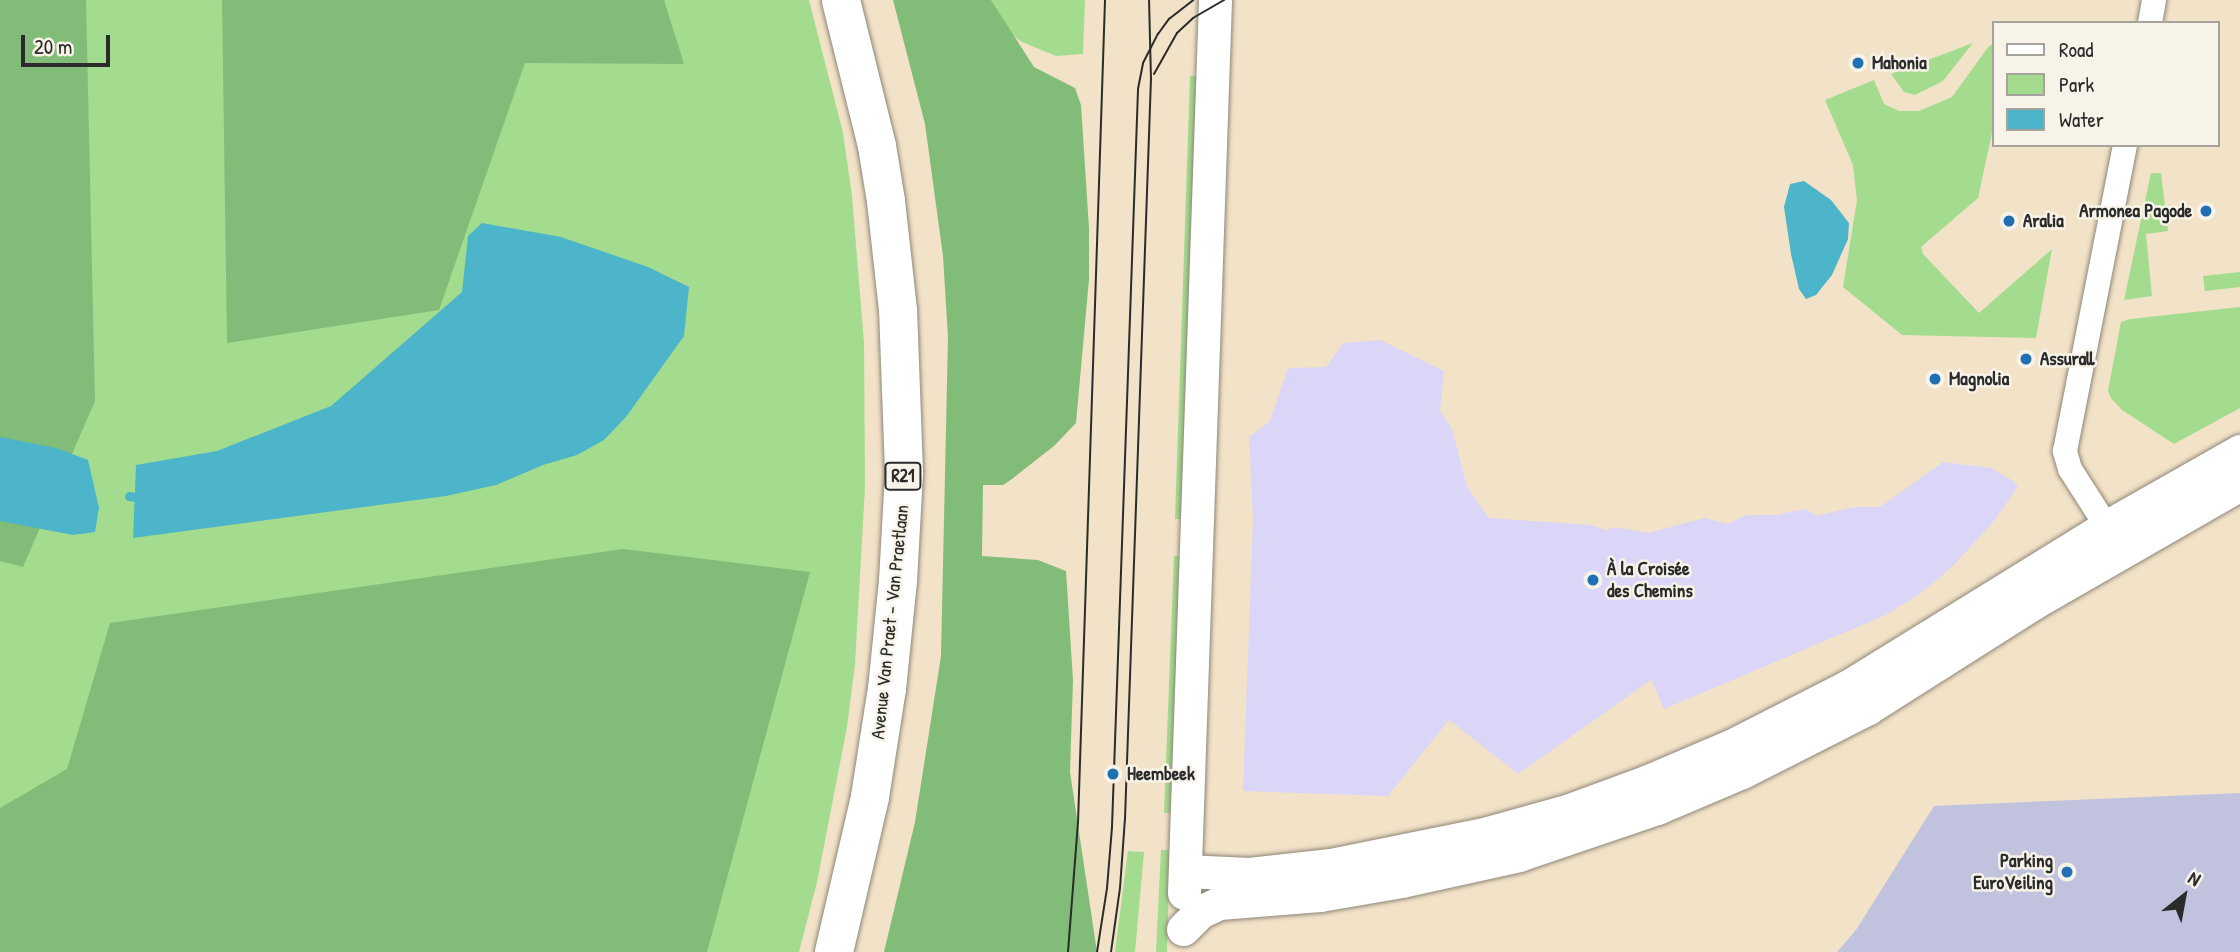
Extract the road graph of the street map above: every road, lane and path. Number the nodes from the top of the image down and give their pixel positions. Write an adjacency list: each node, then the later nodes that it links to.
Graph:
1 (841, 0): 11 (main road, Avenue Van Praet - Van Praetlaan / R21)
2 (1215, 0): 9 (street)
3 (2154, 0): 4 (street)
4 (2150, 21)
5 (2124, 147): 8 (street)
6 (2240, 451): 8 (street)
7 (2240, 484): 8 (street)
8 (2114, 539): 9 (street); 10 (street)
9 (1185, 871): 10 (street)
10 (1182, 940)
11 (834, 952)

